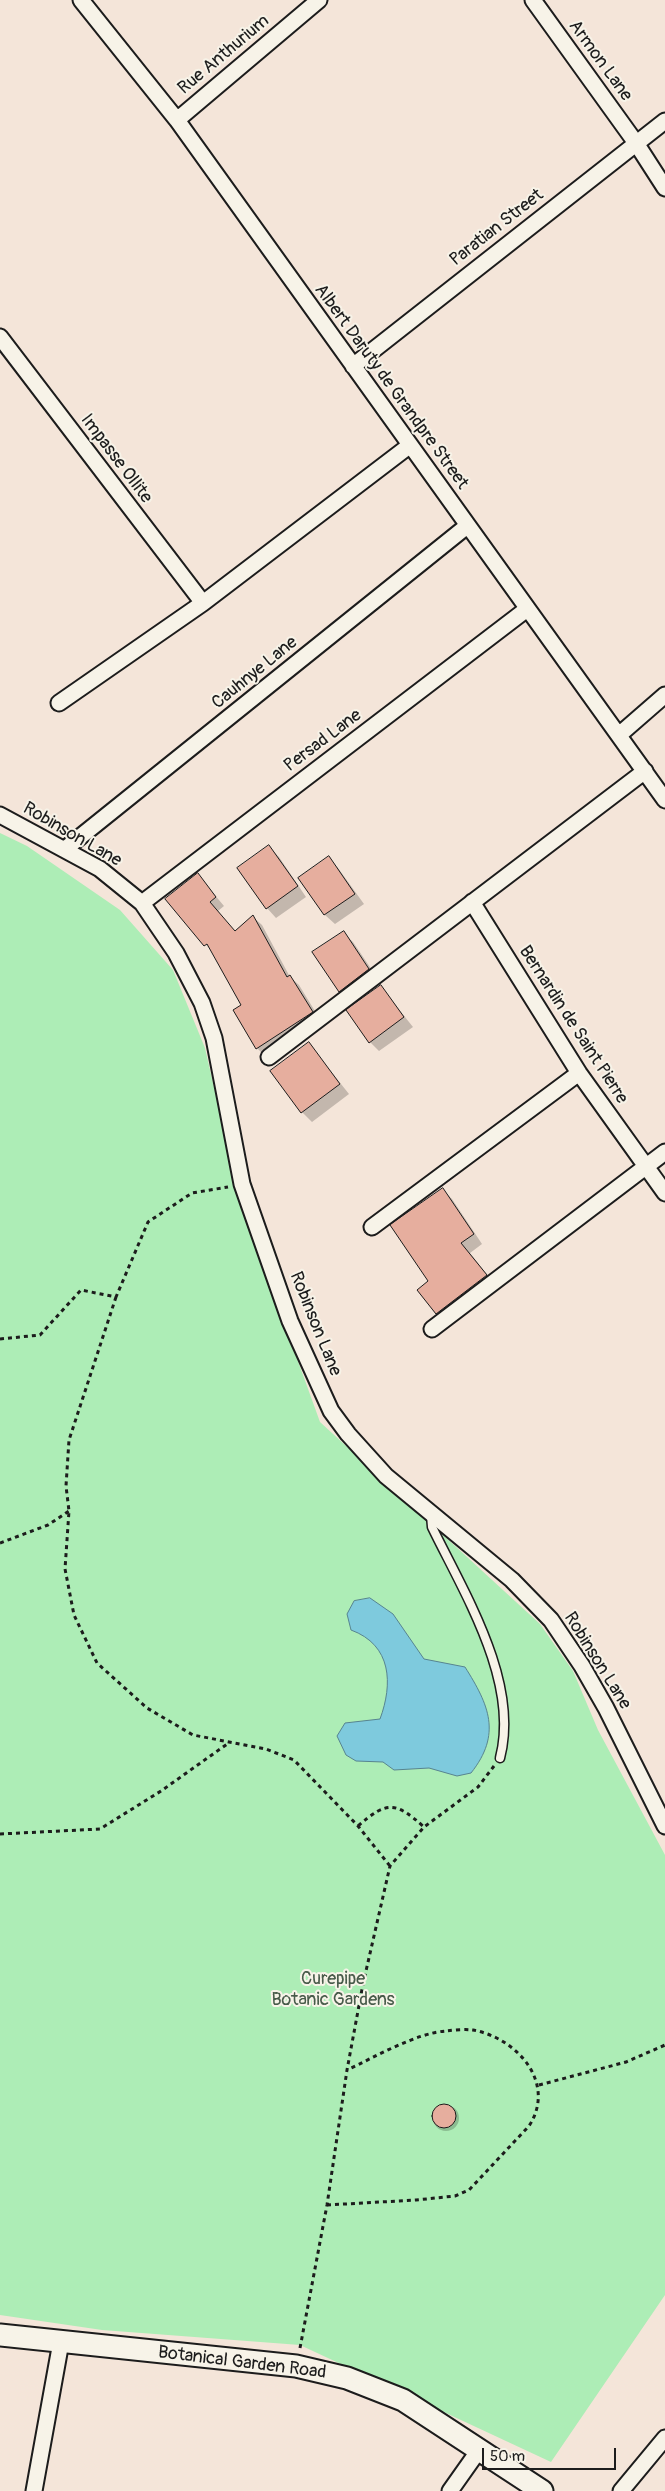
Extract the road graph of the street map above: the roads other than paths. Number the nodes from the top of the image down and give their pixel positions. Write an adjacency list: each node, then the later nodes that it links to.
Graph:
1 (81, 0): 4 (street, Albert Daruty de Grandpre Street)
2 (319, 0): 4 (street, Rue Anthurium)
3 (533, 0): 6 (street, Armon Lane)
4 (176, 120): 9 (street, Albert Daruty de Grandpre Street)
5 (665, 121): 6 (street, Paratian Street)
6 (636, 143): 7 (street, Armon Lane); 9 (street, Paratian Street)
7 (665, 188)
8 (0, 337): 12 (street, Impasse Ollite)
9 (353, 366): 10 (street, Albert Daruty de Grandpre Street)
10 (409, 446): 11 (street, Albert Daruty de Grandpre Street); 12 (street)
11 (467, 526): 13 (street, Albert Daruty de Grandpre Street); 20 (street, Cauhnye Lane)
12 (203, 603): 15 (street)
13 (527, 609): 16 (street, Albert Daruty de Grandpre Street); 22 (street, Persad Lane)
14 (665, 695): 16 (street)
15 (59, 703)
16 (619, 735): 17 (street, Albert Daruty de Grandpre Street)
17 (645, 771): 18 (street, Albert Daruty de Grandpre Street); 21 (street)
18 (665, 800)
19 (0, 815): 20 (street, Robinson Lane)
20 (65, 849): 22 (street, Robinson Lane)
21 (472, 902): 23 (street); 24 (street, Bernardin de Saint Pierre)
22 (142, 903): 30 (street, Robinson Lane)
23 (269, 1057)
24 (579, 1073): 26 (street, Bernardin de Saint Pierre); 28 (street)
25 (665, 1152): 26 (street)
26 (646, 1166): 27 (street, Bernardin de Saint Pierre); 29 (street)
27 (665, 1193)
28 (372, 1228)
29 (432, 1328)
30 (431, 1514): 31 (lane); 32 (street, Robinson Lane)
31 (500, 1758)
32 (665, 1826)
33 (0, 2335): 34 (street, Botanical Garden Road)
34 (61, 2342): 36 (street, Botanical Garden Road); 37 (street)
35 (665, 2438): 40 (street)
36 (479, 2450): 38 (street); 39 (street, Botanical Garden Road)
37 (34, 2491)
38 (450, 2491)
39 (542, 2491)
40 (621, 2491)

